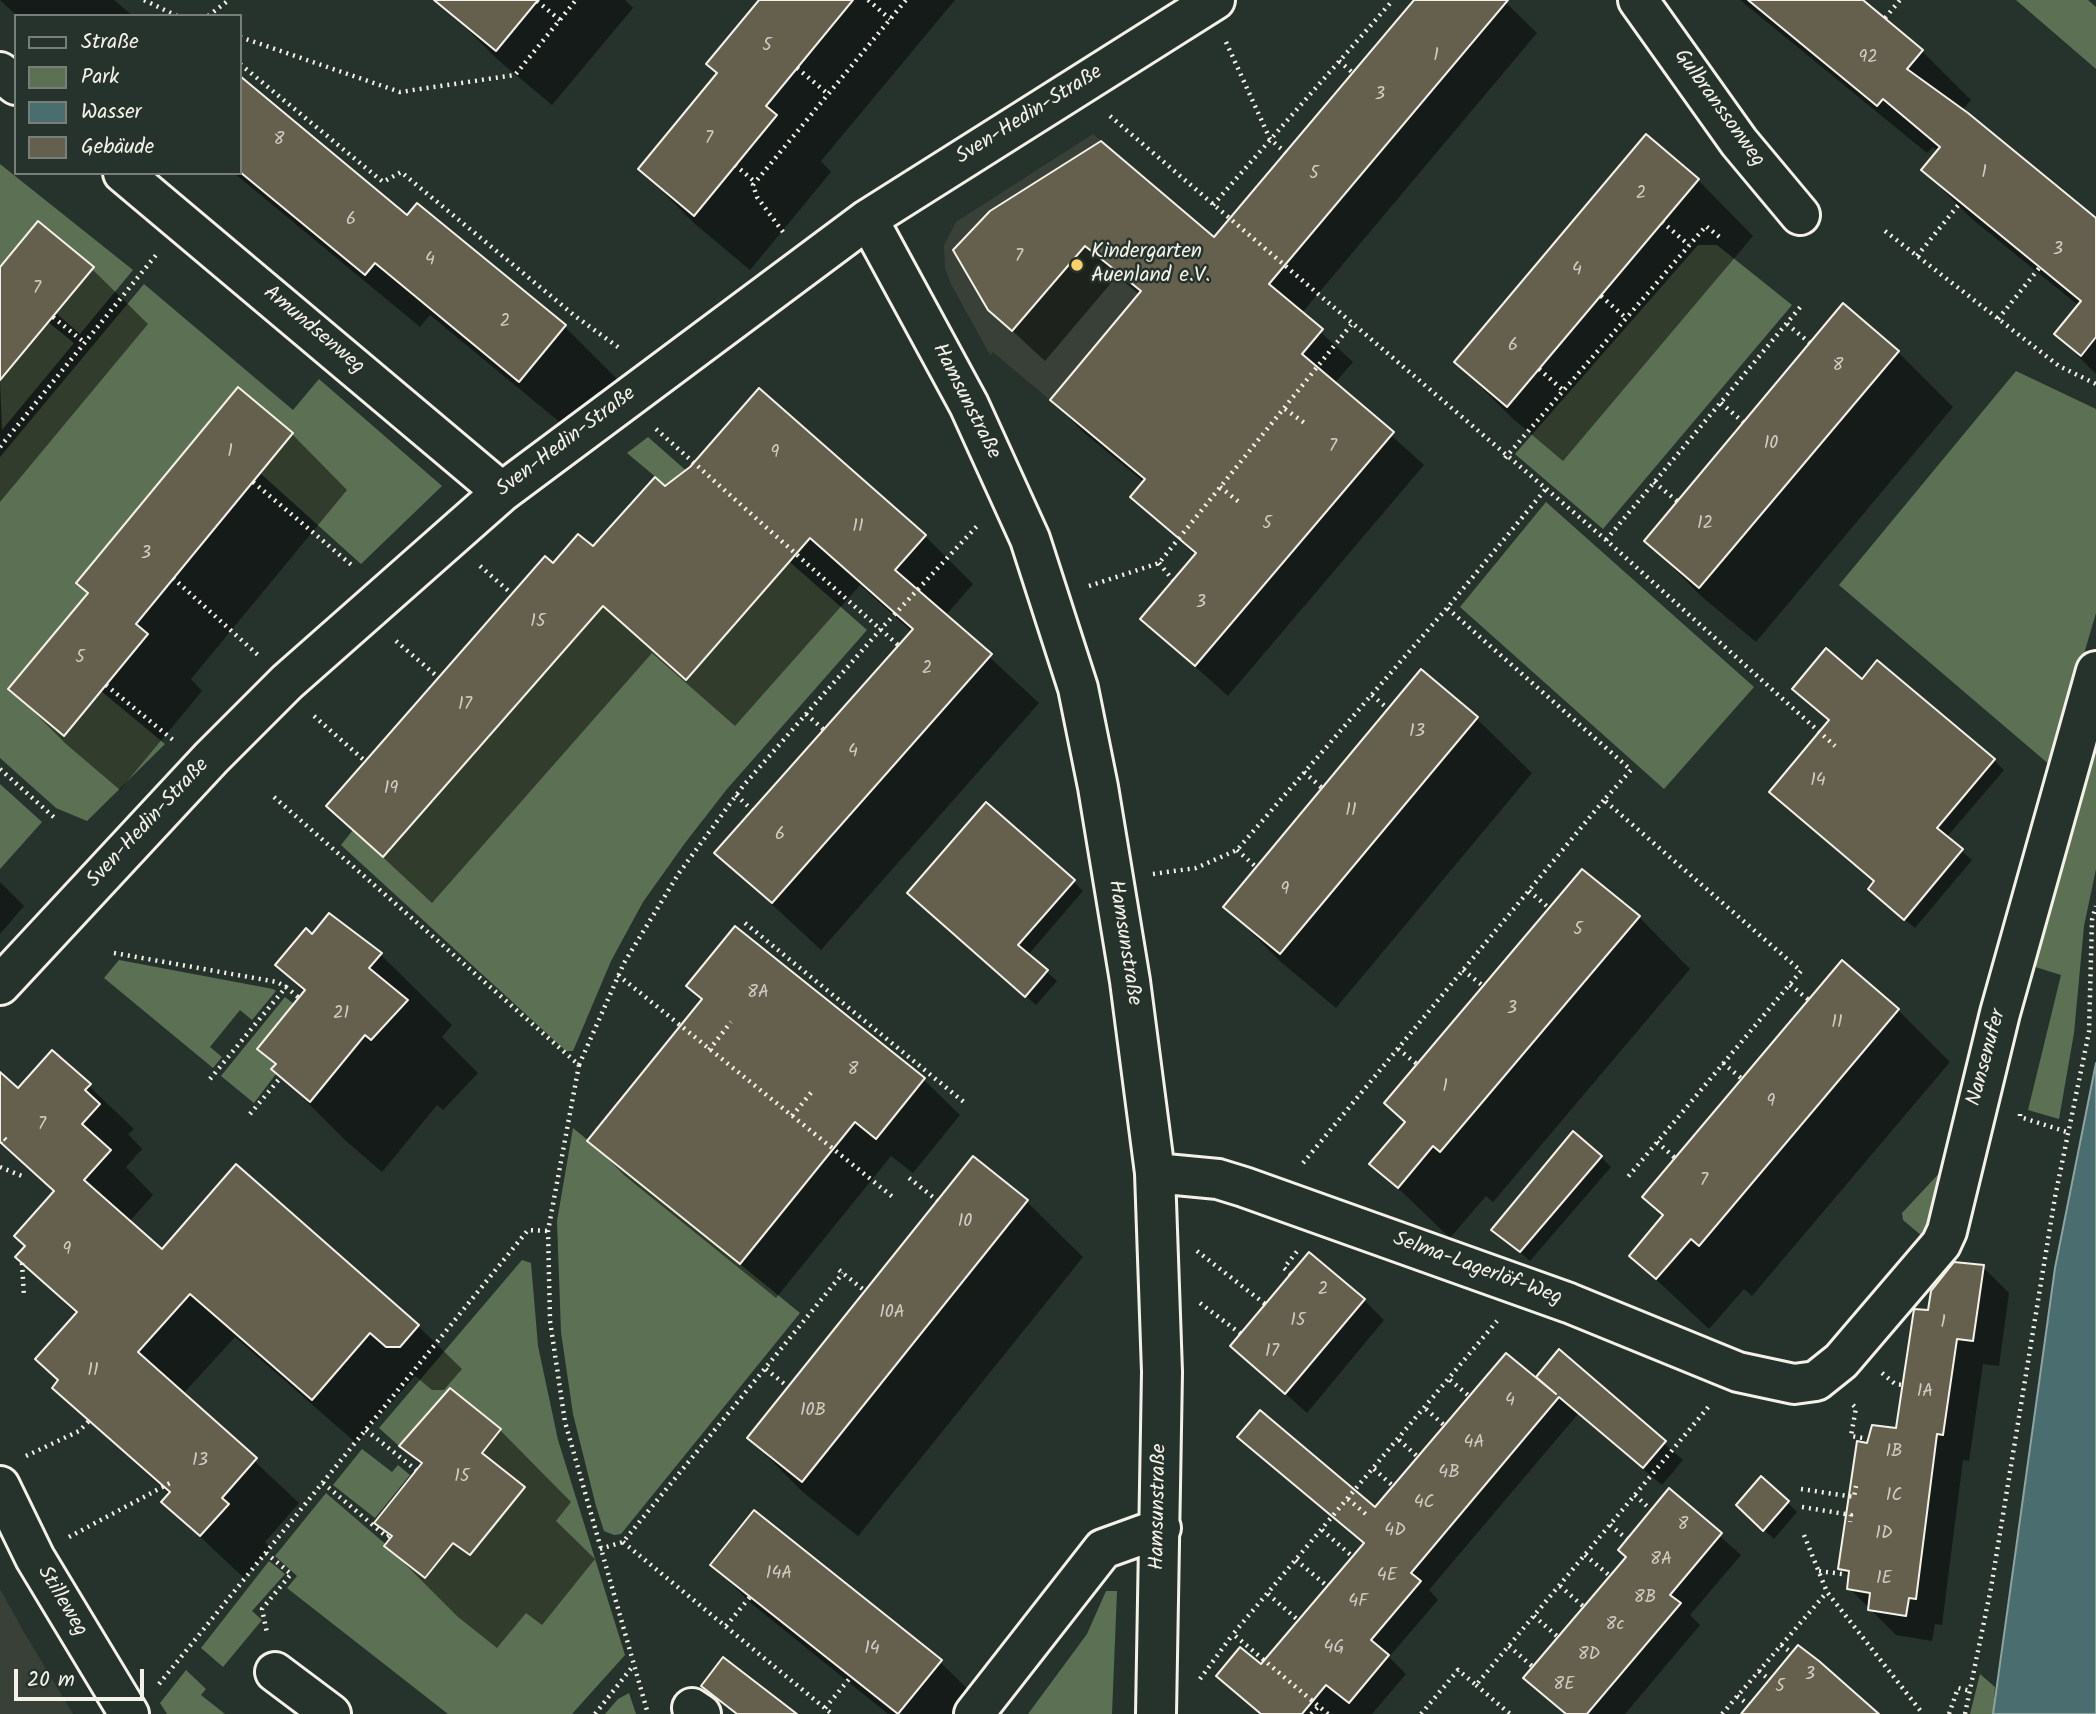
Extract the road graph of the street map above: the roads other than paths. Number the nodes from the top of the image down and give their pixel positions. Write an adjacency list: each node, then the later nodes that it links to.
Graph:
1 (1639, 0): 6 (street, Gulbranssonweg)
2 (1200, 4): 7 (street, Sven-Hedin-Straße)
3 (0, 72): 4 (street)
4 (14, 83)
5 (125, 175): 8 (street, Amundsenweg)
6 (1800, 215)
7 (868, 219): 8 (street, Sven-Hedin-Straße); 11 (street, Hamsunstraße)
8 (502, 492): 10 (street, Sven-Hedin-Straße)
9 (2096, 671): 12 (street, Nansenufer)
10 (0, 985)
11 (1155, 1173): 12 (street, Selma-Lagerlöf-Weg); 14 (street, Hamsunstraße)
12 (1794, 1384)
13 (9, 1473): 16 (street, Stilleweg)
14 (1161, 1528): 18 (street); 19 (street, Hamsunstraße)
15 (275, 1672): 17 (street)
16 (129, 1714)
17 (331, 1714)
18 (974, 1714)
19 (1156, 1714)

